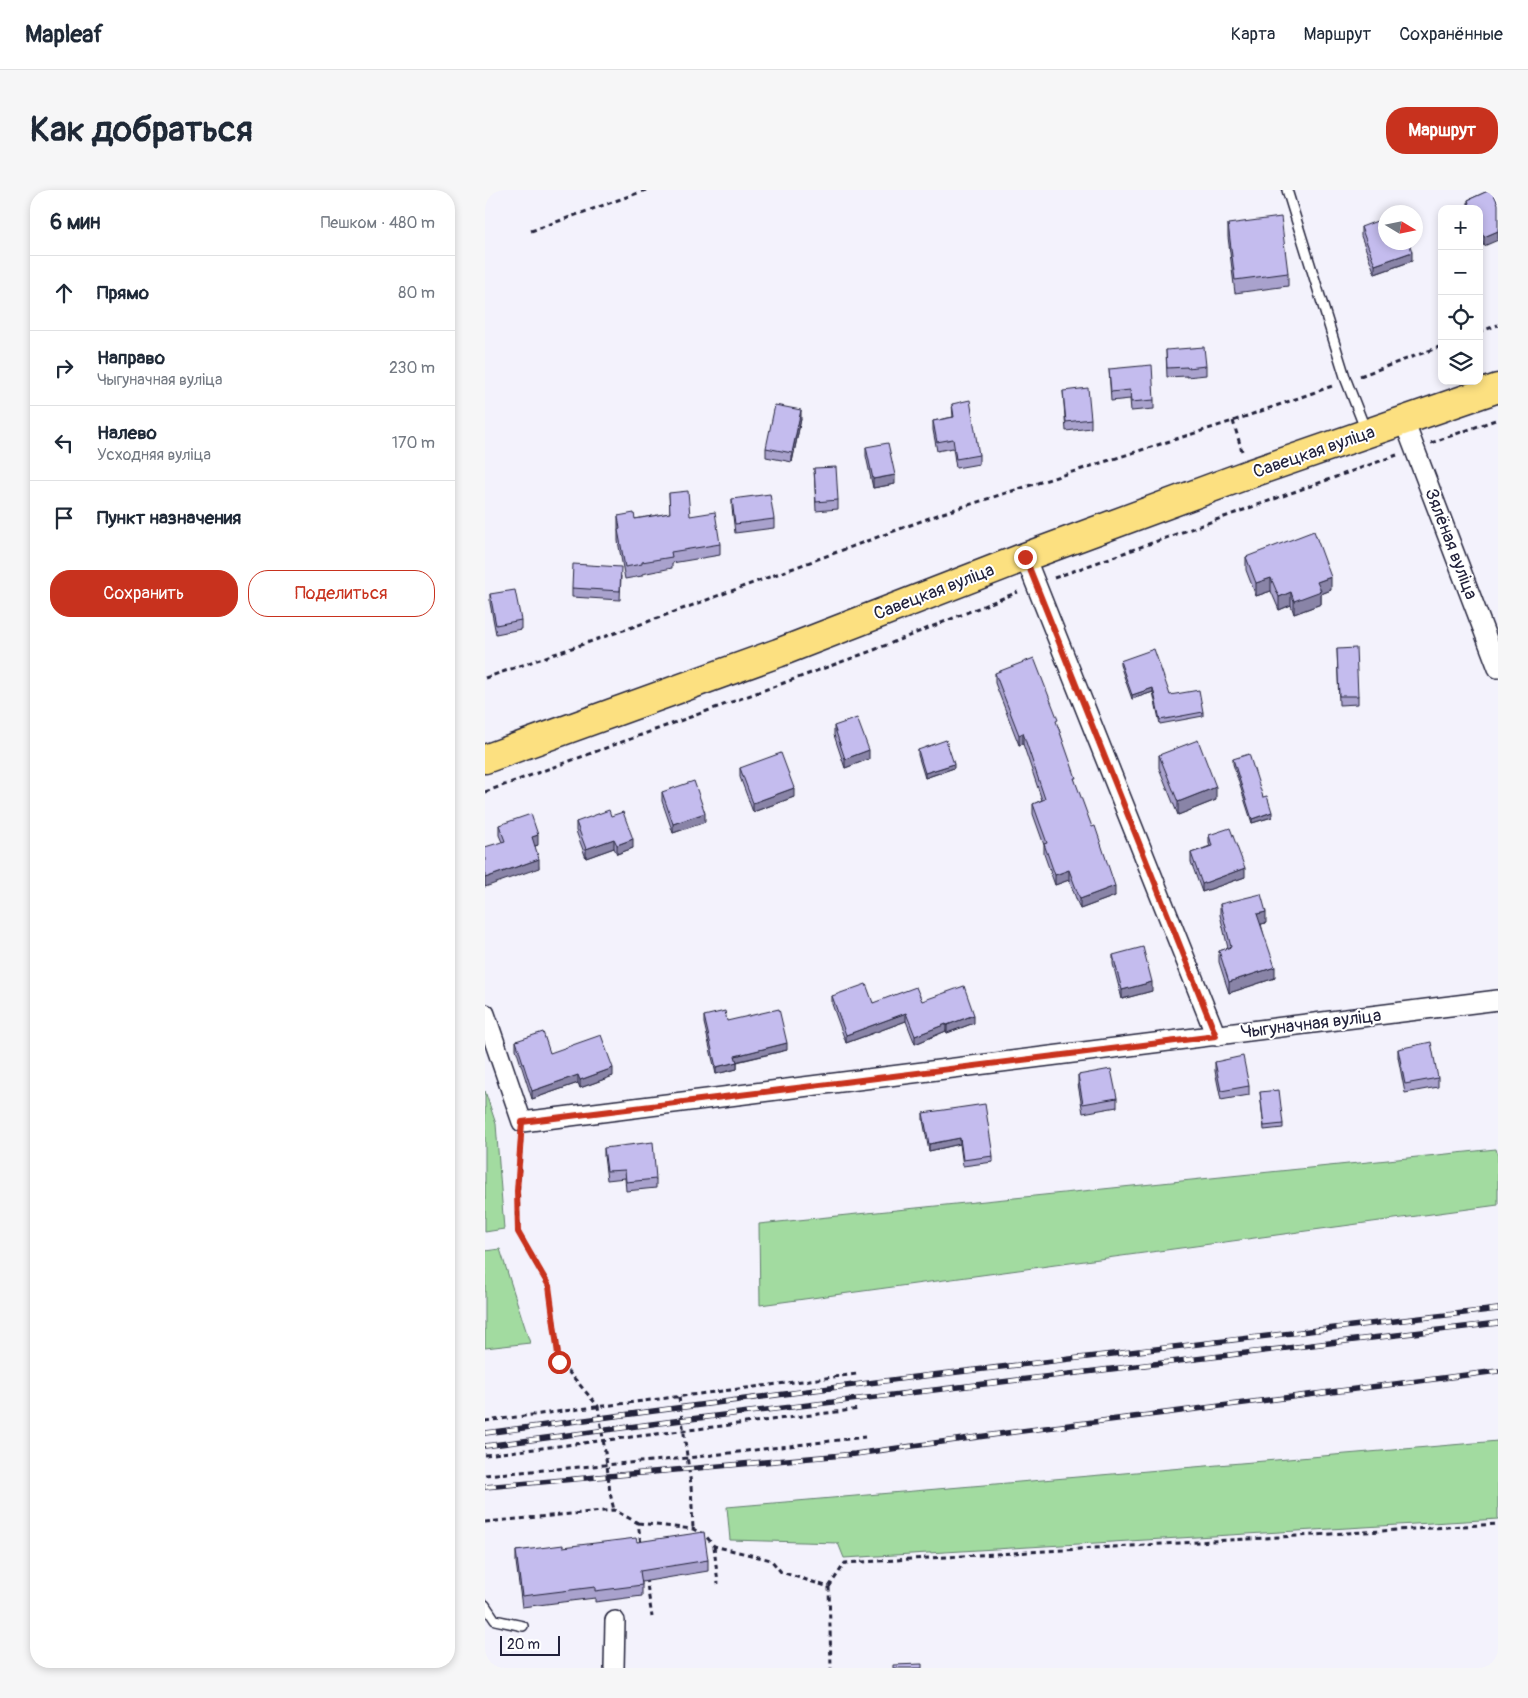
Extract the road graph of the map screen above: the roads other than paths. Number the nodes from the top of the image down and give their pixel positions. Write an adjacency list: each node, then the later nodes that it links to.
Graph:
1 (1287, 190): 4 (lane)
2 (1498, 388): 3 (main road, Савецкая вуліца)
3 (1404, 421): 4 (main road, Савецкая вуліца); 6 (street, Зялёная вуліца)
4 (1367, 433): 5 (main road, Савецкая вуліца)
5 (1025, 557): 7 (main road, Савецкая вуліца); 10 (street)
6 (1498, 668)
7 (485, 759)
8 (1498, 1000): 10 (street, Чыгуначная вуліца)
9 (485, 1014): 10 (street, Чыгуначная вуліца)
10 (1216, 1036)
11 (485, 1605): 13 (lane)
12 (615, 1621): 14 (street)
13 (523, 1626)
14 (614, 1668)

